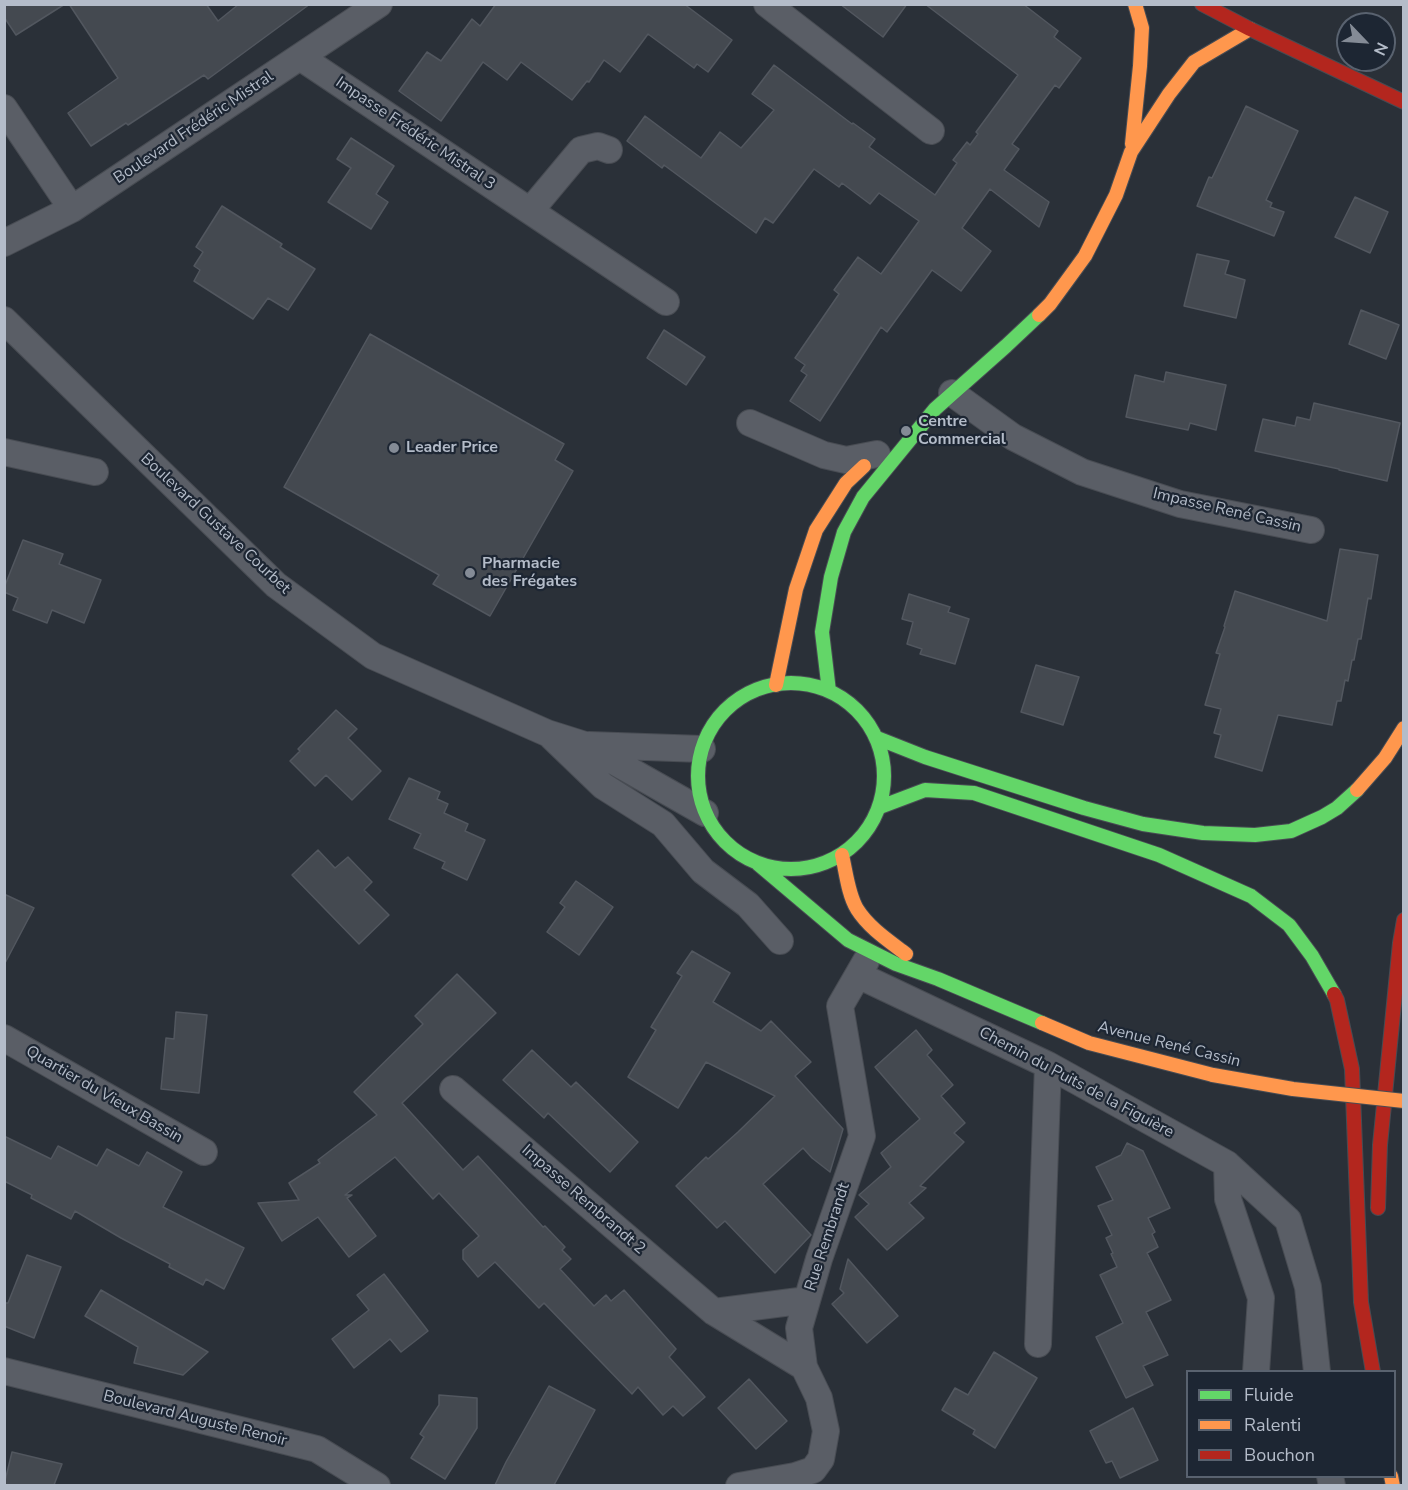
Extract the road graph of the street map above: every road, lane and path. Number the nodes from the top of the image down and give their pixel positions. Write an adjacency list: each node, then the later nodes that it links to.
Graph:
1 (379, 4): 6 (street, Boulevard Frédéric Mistral)
2 (767, 4): 9 (street)
3 (1135, 4): 11 (main road)
4 (1202, 4): 5 (main road)
5 (1250, 29): 7 (main road); 11 (main road)
6 (300, 57): 12 (street, Boulevard Frédéric Mistral); 13 (street, Impasse Frédéric Mistral 3)
7 (1404, 102)
8 (4, 108): 12 (street)
9 (931, 131)
10 (609, 150): 13 (street)
11 (1131, 152): 17 (main road)
12 (72, 209): 14 (street, Boulevard Frédéric Mistral)
13 (530, 211): 15 (street, Impasse Frédéric Mistral 3)
14 (4, 243)
15 (666, 302)
16 (4, 320): 26 (street, Boulevard Gustave Courbet)
17 (944, 401): 20 (main road); 22 (street, Impasse René Cassin); 24 (main road)
18 (750, 423): 20 (street)
19 (4, 452): 21 (street)
20 (877, 454): 23 (main road)
21 (95, 472)
22 (1311, 530)
23 (776, 684): 24 (main road); 29 (main road)
24 (829, 691): 27 (main road)
25 (1404, 728): 27 (main road)
26 (547, 733): 28 (street, Boulevard Gustave Courbet); 35 (street)
27 (876, 738): 30 (main road)
28 (585, 745): 29 (street, Boulevard Gustave Courbet); 31 (street, Boulevard Gustave Courbet)
29 (702, 748): 31 (main road)
30 (880, 807): 32 (main road); 52 (main road)
31 (705, 813): 33 (main road)
32 (842, 855): 33 (main road); 36 (main road, Avenue René Cassin)
33 (758, 863): 36 (main road, Avenue René Cassin)
34 (1404, 920): 45 (main road)
35 (780, 941)
36 (875, 942): 37 (street, Rue Rembrandt); 38 (main road, Avenue René Cassin); 38 (main road, Avenue René Cassin)
37 (858, 975): 40 (street, Chemin du Puits de la Figuière); 46 (street, Rue Rembrandt)
38 (938, 979): 42 (main road, Avenue René Cassin, bridge)
39 (4, 1038): 43 (street, Quartier du Vieux Bassin)
40 (1048, 1065): 44 (street, Chemin du Puits de la Figuière); 48 (street)
41 (453, 1089): 47 (street, Impasse Rembrandt 2)
42 (1404, 1101)
43 (204, 1152)
44 (1227, 1164): 50 (street); 51 (street, Chemin du Puits de la Figuière)
45 (1378, 1225)
46 (807, 1300): 47 (street); 49 (street, Rue Rembrandt)
47 (714, 1312): 49 (street, Impasse Rembrandt 2)
48 (1038, 1344)
49 (804, 1367): 55 (street, Rue Rembrandt)
50 (1256, 1370)
51 (1317, 1370)
52 (1373, 1370)
53 (4, 1371): 54 (street, Boulevard Auguste Renoir)
54 (377, 1485)
55 (739, 1485)

